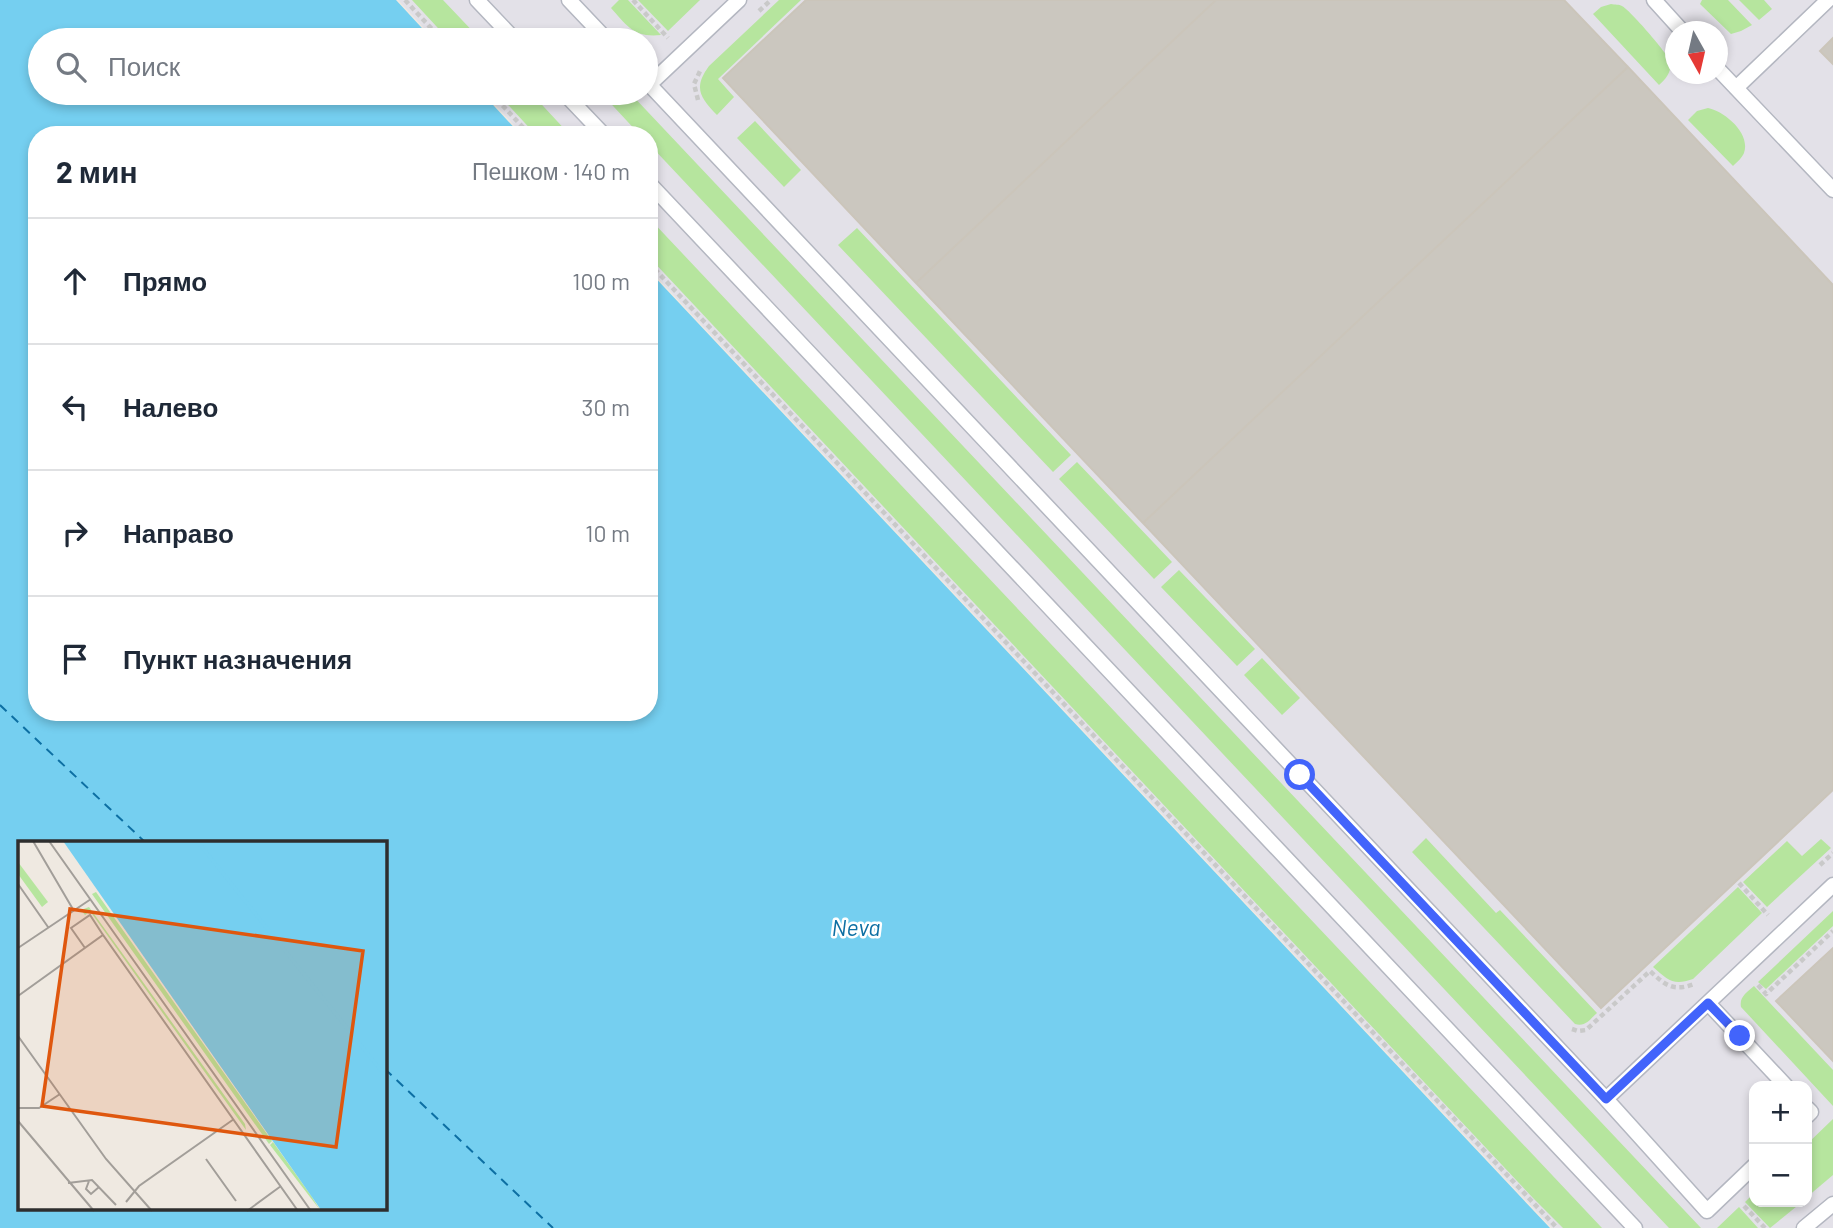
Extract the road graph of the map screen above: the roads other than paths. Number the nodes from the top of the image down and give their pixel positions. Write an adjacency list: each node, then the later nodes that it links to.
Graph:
1 (477, 0): 7 (lane)
2 (569, 0): 8 (lane)
3 (739, 0): 9 (lane)
4 (1654, 0): 6 (lane)
5 (1828, 0): 11 (lane)
6 (1673, 21)
7 (504, 28)
8 (596, 28)
9 (658, 74)
10 (1728, 80): 11 (lane)
11 (1735, 88): 15 (lane)
12 (658, 94): 20 (lane)
13 (575, 105): 14 (lane)
14 (595, 126)
15 (1833, 190)
16 (658, 193): 24 (lane)
17 (1833, 884): 18 (lane)
18 (1708, 1003): 19 (lane); 20 (lane)
19 (1781, 1081)
20 (1606, 1099): 21 (lane)
21 (1749, 1171)
22 (1833, 1203): 23 (lane)
23 (1809, 1227)
24 (1635, 1228)

